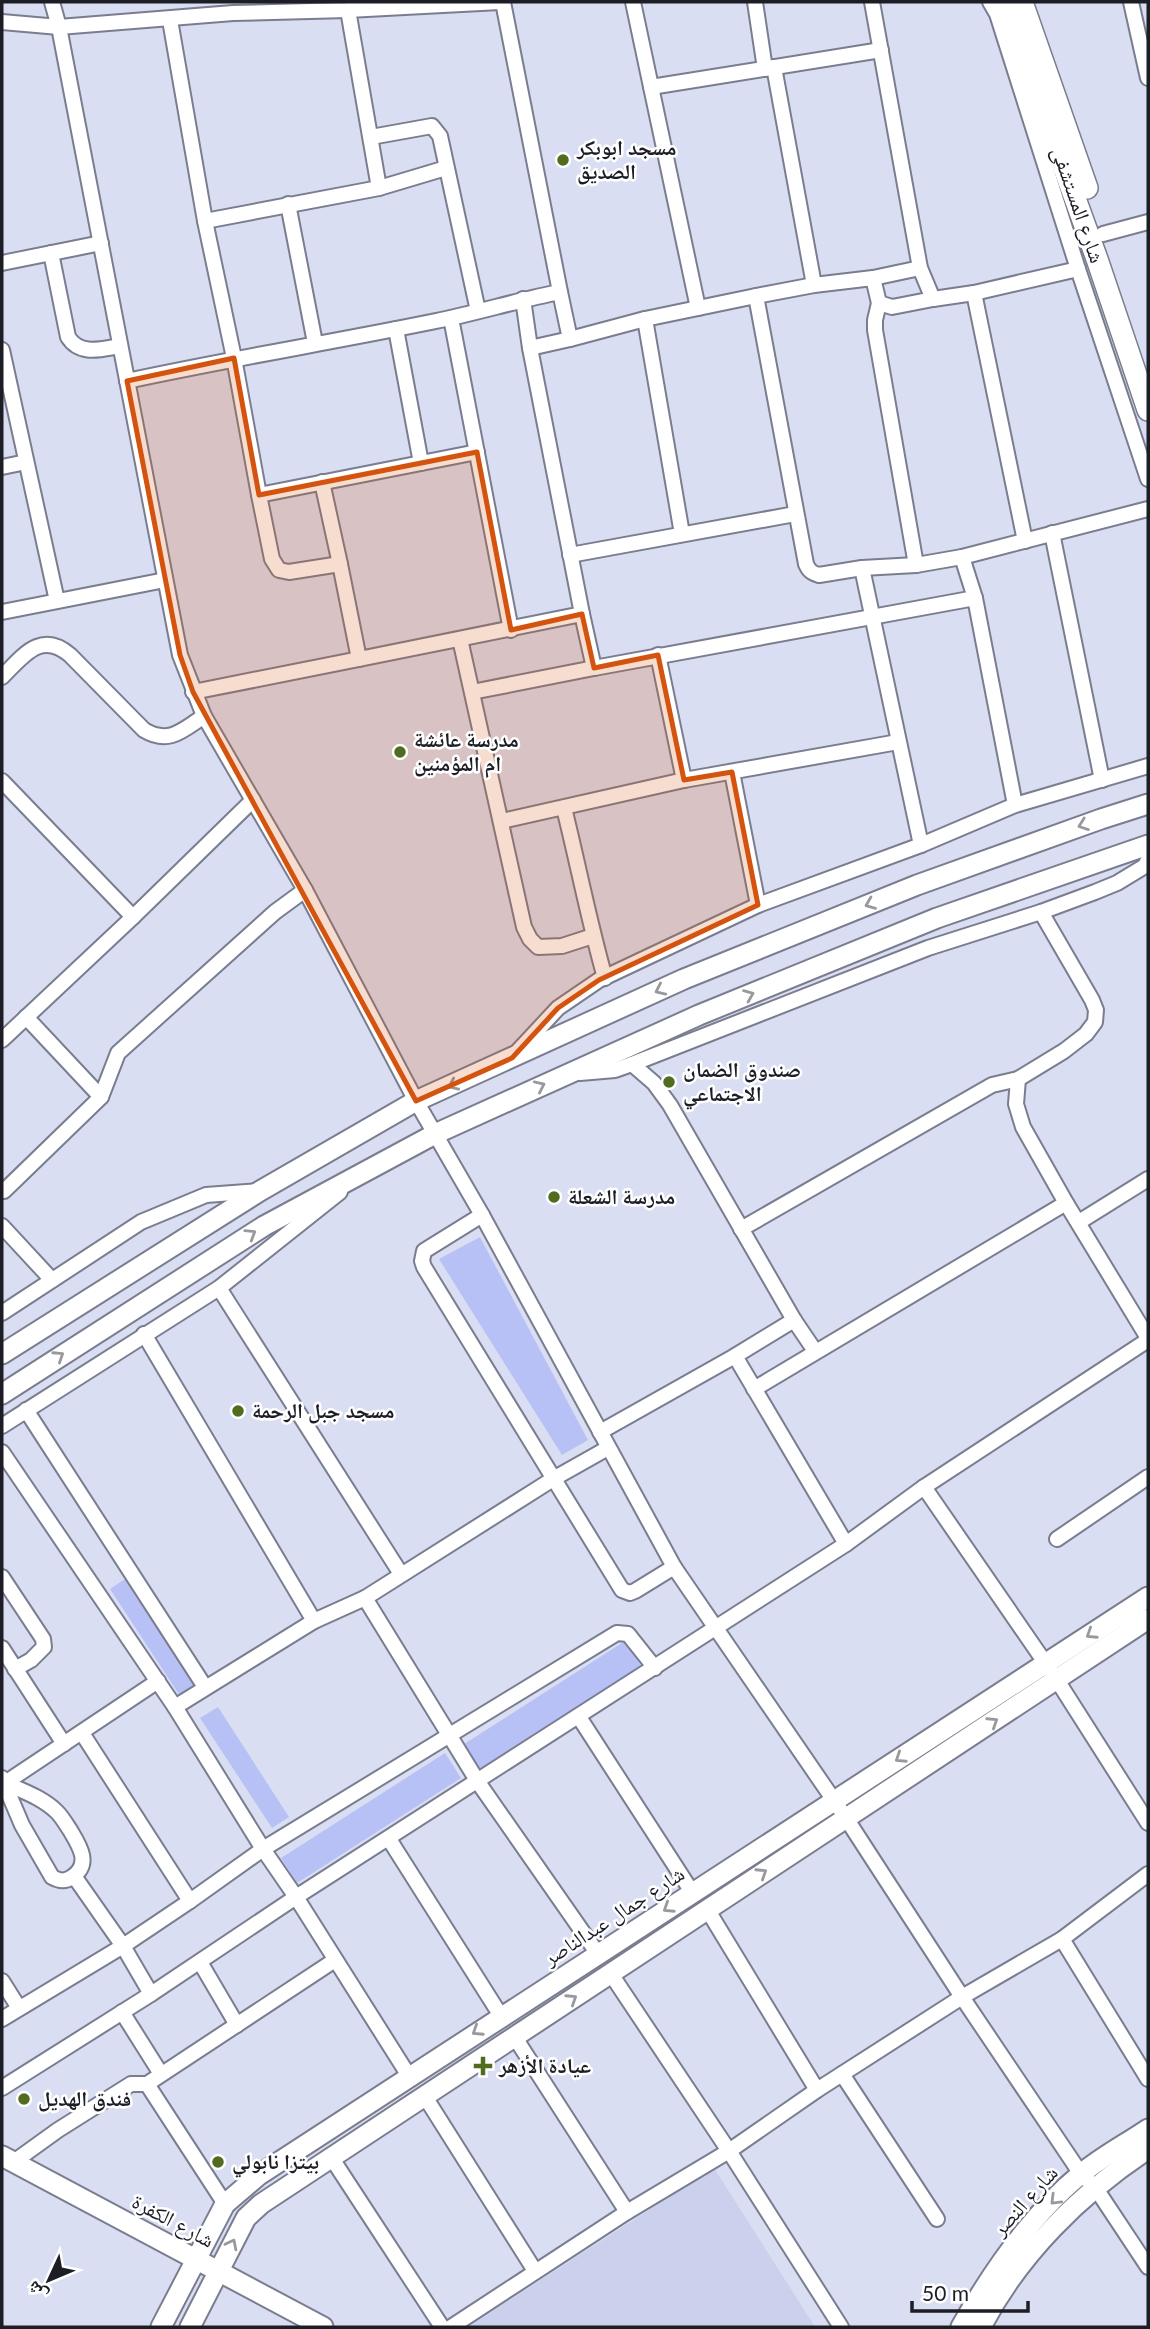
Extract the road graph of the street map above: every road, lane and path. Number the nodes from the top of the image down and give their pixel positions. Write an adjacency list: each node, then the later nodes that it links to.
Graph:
1 (52, 2): 14 (street)
2 (502, 2): 11 (street); 33 (street)
3 (633, 2): 18 (street)
4 (755, 2): 16 (street)
5 (872, 2): 15 (street)
6 (990, 2): 30 (street)
7 (1004, 2): 52 (main road, شارع المستشفى)
8 (1022, 2): 25 (main road, شارع المستشفى)
9 (1131, 2): 17 (street)
10 (231, 7): 11 (street); 12 (street)
11 (348, 10): 19 (street)
12 (170, 20): 14 (street); 23 (street)
13 (3, 23): 14 (street)
14 (59, 27): 26 (street)
15 (881, 50): 16 (street); 29 (street)
16 (770, 68): 18 (street); 32 (street)
17 (1148, 78)
18 (651, 86): 39 (street)
19 (371, 137): 20 (street); 21 (street)
20 (446, 168): 21 (street); 40 (street)
21 (379, 188): 22 (street)
22 (288, 204): 23 (street); 45 (street)
23 (205, 221): 49 (street)
24 (1148, 222): 25 (street)
25 (1103, 234): 50 (main road, شارع المستشفى)
26 (101, 243): 27 (street); 46 (street)
27 (51, 253): 28 (street); 46 (street)
28 (2, 263)
29 (920, 268): 31 (street); 37 (street)
30 (1078, 269): 34 (street); 57 (street)
31 (873, 278): 32 (street); 38 (street)
32 (814, 285): 35 (street)
33 (560, 292): 36 (street); 44 (street)
34 (974, 293): 37 (street); 64 (street)
35 (756, 296): 39 (street); 61 (street)
36 (523, 299): 40 (street); 47 (street)
37 (933, 299): 38 (street)
38 (879, 303): 68 (street)
39 (698, 309): 42 (street)
40 (478, 311): 41 (street)
41 (451, 318): 43 (street); 53 (street)
42 (645, 319): 44 (street); 63 (street)
43 (396, 329): 45 (street); 55 (street)
44 (570, 339): 47 (street)
45 (315, 343): 49 (street)
46 (120, 346): 51 (street)
47 (530, 348): 65 (street)
48 (2, 351): 54 (street)
49 (234, 358): 51 (street); 59 (street)
50 (1148, 366)
51 (127, 381): 70 (street)
52 (1148, 410)
53 (477, 453): 55 (street); 76 (street)
54 (26, 462): 56 (street); 72 (street)
55 (421, 463): 58 (street)
56 (2, 467)
57 (1148, 479)
58 (322, 482): 59 (street); 67 (street)
59 (259, 495): 67 (street)
60 (1148, 509): 62 (street)
61 (795, 514): 63 (street); 69 (street)
62 (1052, 533): 64 (street); 89 (street)
63 (681, 534): 65 (street)
64 (1025, 541): 66 (street)
65 (570, 555): 74 (street)
66 (962, 557): 68 (street); 71 (street)
67 (340, 564): 79 (street)
68 (916, 565): 69 (street)
69 (862, 568): 75 (street)
70 (165, 580): 72 (street); 82 (street)
71 (975, 598): 75 (street); 93 (street)
72 (57, 601): 73 (street)
73 (2, 612)
74 (582, 614): 76 (street); 80 (street)
75 (872, 616): 78 (street); 85 (street)
76 (511, 630): 77 (street)
77 (460, 639): 79 (street); 83 (street)
78 (659, 655): 80 (street); 88 (street)
79 (359, 659): 82 (street)
80 (594, 668): 83 (street)
81 (2, 677): 84 (street)
82 (193, 692): 84 (street)
83 (472, 692): 95 (street)
84 (204, 716): 91 (street)
85 (898, 742): 87 (street); 96 (street)
86 (1148, 766): 89 (street)
87 (732, 772): 88 (street); 100 (street)
88 (684, 780): 94 (street)
89 (1102, 780): 93 (street)
90 (2, 781): 102 (street)
91 (253, 800): 99 (street); 102 (street)
92 (1148, 804): 107 (street, one-way to 107)
93 (1015, 805): 96 (street)
94 (564, 808): 95 (street); 103 (street)
95 (502, 821): 103 (street)
96 (921, 845): 100 (street)
97 (1148, 845): 109 (street, one-way to 97)
98 (1147, 865): 101 (street)
99 (305, 890): 111 (street); 112 (street)
100 (758, 905): 104 (street)
101 (1041, 912): 108 (street); 110 (street)
102 (133, 917): 105 (street)
103 (593, 936): 104 (street)
104 (605, 978): 107 (street)
105 (26, 1017): 106 (street); 111 (street)
106 (2, 1040)
107 (512, 1058): 112 (street, one-way to 112)
108 (632, 1064): 109 (street); 122 (street)
109 (568, 1073): 113 (street, one-way to 109)
110 (1018, 1079): 118 (street); 122 (street)
111 (101, 1097): 116 (street)
112 (416, 1101): 113 (street); 117 (street)
113 (435, 1134): 114 (street); 119 (street)
114 (369, 1168): 124 (street); 133 (street, one-way to 114)
115 (1148, 1179): 120 (street)
116 (2, 1191)
117 (260, 1191): 123 (street); 130 (street)
118 (1066, 1203): 120 (street); 129 (street)
119 (482, 1215): 136 (street); 140 (street)
120 (1079, 1222): 128 (street)
121 (2, 1226): 123 (street)
122 (741, 1228): 126 (street)
123 (52, 1280): 125 (street)
124 (219, 1288): 127 (street); 145 (street)
125 (2, 1312)
126 (794, 1320): 129 (street); 131 (street)
127 (144, 1334): 134 (street); 150 (street)
128 (1148, 1339): 141 (street)
129 (815, 1352): 132 (street)
130 (2, 1354)
131 (735, 1356): 132 (street); 136 (street)
132 (754, 1389): 143 (street)
133 (2, 1394)
134 (26, 1410): 135 (street); 158 (street)
135 (2, 1426)
136 (600, 1432): 137 (street)
137 (608, 1448): 140 (street); 144 (street)
138 (2, 1452): 157 (street)
139 (1148, 1477): 142 (street)
140 (553, 1479): 144 (street); 145 (street)
141 (924, 1488): 143 (street); 153 (street)
142 (1056, 1539)
143 (846, 1544): 151 (street)
144 (674, 1567): 151 (street)
145 (401, 1574): 148 (street)
146 (4, 1584): 155 (street)
147 (1148, 1597): 153 (street, شارع جمال عبدالناصر, one-way to 153)
148 (365, 1598): 150 (street); 162 (street)
149 (1148, 1619): 156 (street)
150 (314, 1621): 158 (street)
151 (715, 1627): 154 (street); 166 (street)
152 (2, 1648): 155 (street)
153 (1045, 1664): 156 (street); 166 (street, شارع جمال عبدالناصر, one-way to 166)
154 (655, 1668): 160 (street); 162 (street)
155 (15, 1669): 163 (street)
156 (1057, 1680): 167 (street, one-way to 156); 168 (street)
157 (158, 1681): 159 (street); 161 (street)
158 (205, 1688): 159 (street)
159 (175, 1707): 170 (street)
160 (579, 1717): 165 (street); 173 (street)
161 (82, 1733): 163 (street); 175 (street)
162 (448, 1734): 165 (street); 170 (street)
163 (64, 1744): 164 (street)
164 (3, 1782): 172 (street); 172 (street)
165 (478, 1782): 169 (street); 179 (street)
166 (834, 1801): 167 (street); 173 (street, شارع جمال عبدالناصر)
167 (846, 1818): 176 (street, one-way to 167); 185 (street)
168 (1148, 1823)
169 (389, 1839): 174 (street); 188 (street)
170 (262, 1849): 174 (street); 175 (street)
171 (1148, 1874): 177 (street)
172 (74, 1876): 178 (street)
173 (692, 1892): 179 (street, شارع جمال عبدالناصر, one-way to 179)
174 (296, 1897): 180 (street); 181 (street)
175 (190, 1901): 178 (street)
176 (707, 1909): 182 (street); 198 (street)
177 (1062, 1939): 185 (street); 195 (street)
178 (123, 1946): 184 (street); 186 (street)
179 (598, 1954): 188 (street, شارع جمال عبدالناصر)
180 (335, 1960): 190 (street); 194 (street)
181 (200, 1962): 184 (street); 190 (street)
182 (611, 1974): 191 (street, one-way to 182); 202 (street)
183 (2, 1981): 186 (street)
184 (151, 1994): 187 (street)
185 (962, 1997): 193 (street); 205 (street)
186 (19, 2008): 189 (street)
187 (122, 2012): 192 (street); 197 (street)
188 (500, 2016): 194 (street, شارع جمال عبدالناصر, one-way to 194)
189 (2, 2019)
190 (237, 2025): 192 (street)
191 (514, 2036): 199 (street); 207 (street)
192 (162, 2074): 196 (street)
193 (842, 2074): 198 (street); 208 (street)
194 (409, 2076): 206 (street, شارع جمال عبدالناصر)
195 (1148, 2079)
196 (147, 2084): 204 (street); 206 (street)
197 (2, 2088)
198 (817, 2090): 202 (street)
199 (424, 2095): 203 (street); 212 (street)
200 (1148, 2129): 205 (street, شارع النصر)
201 (1148, 2149): 205 (street, شارع النصر)
202 (729, 2151): 207 (street); 218 (street)
203 (331, 2157): 211 (street, one-way to 203); 216 (street)
204 (8, 2159): 209 (street, شارع الكفرة)
205 (1088, 2181): 210 (street); 219 (street, شارع النصر, one-way to 219); 220 (street, شارع النصر)
206 (225, 2204): 209 (street, شارع جمال عبدالناصر)
207 (627, 2212): 212 (street)
208 (937, 2219)
209 (195, 2259): 211 (street, شارع الكفرة); 213 (street, شارع جمال عبدالناصر)
210 (1148, 2267)
211 (220, 2272): 214 (street); 215 (street, شارع الكفرة)
212 (535, 2272): 217 (street)
213 (161, 2327)
214 (190, 2327)
215 (323, 2327)
216 (442, 2327)
217 (451, 2327)
218 (841, 2327)
219 (961, 2327)
220 (981, 2327)

